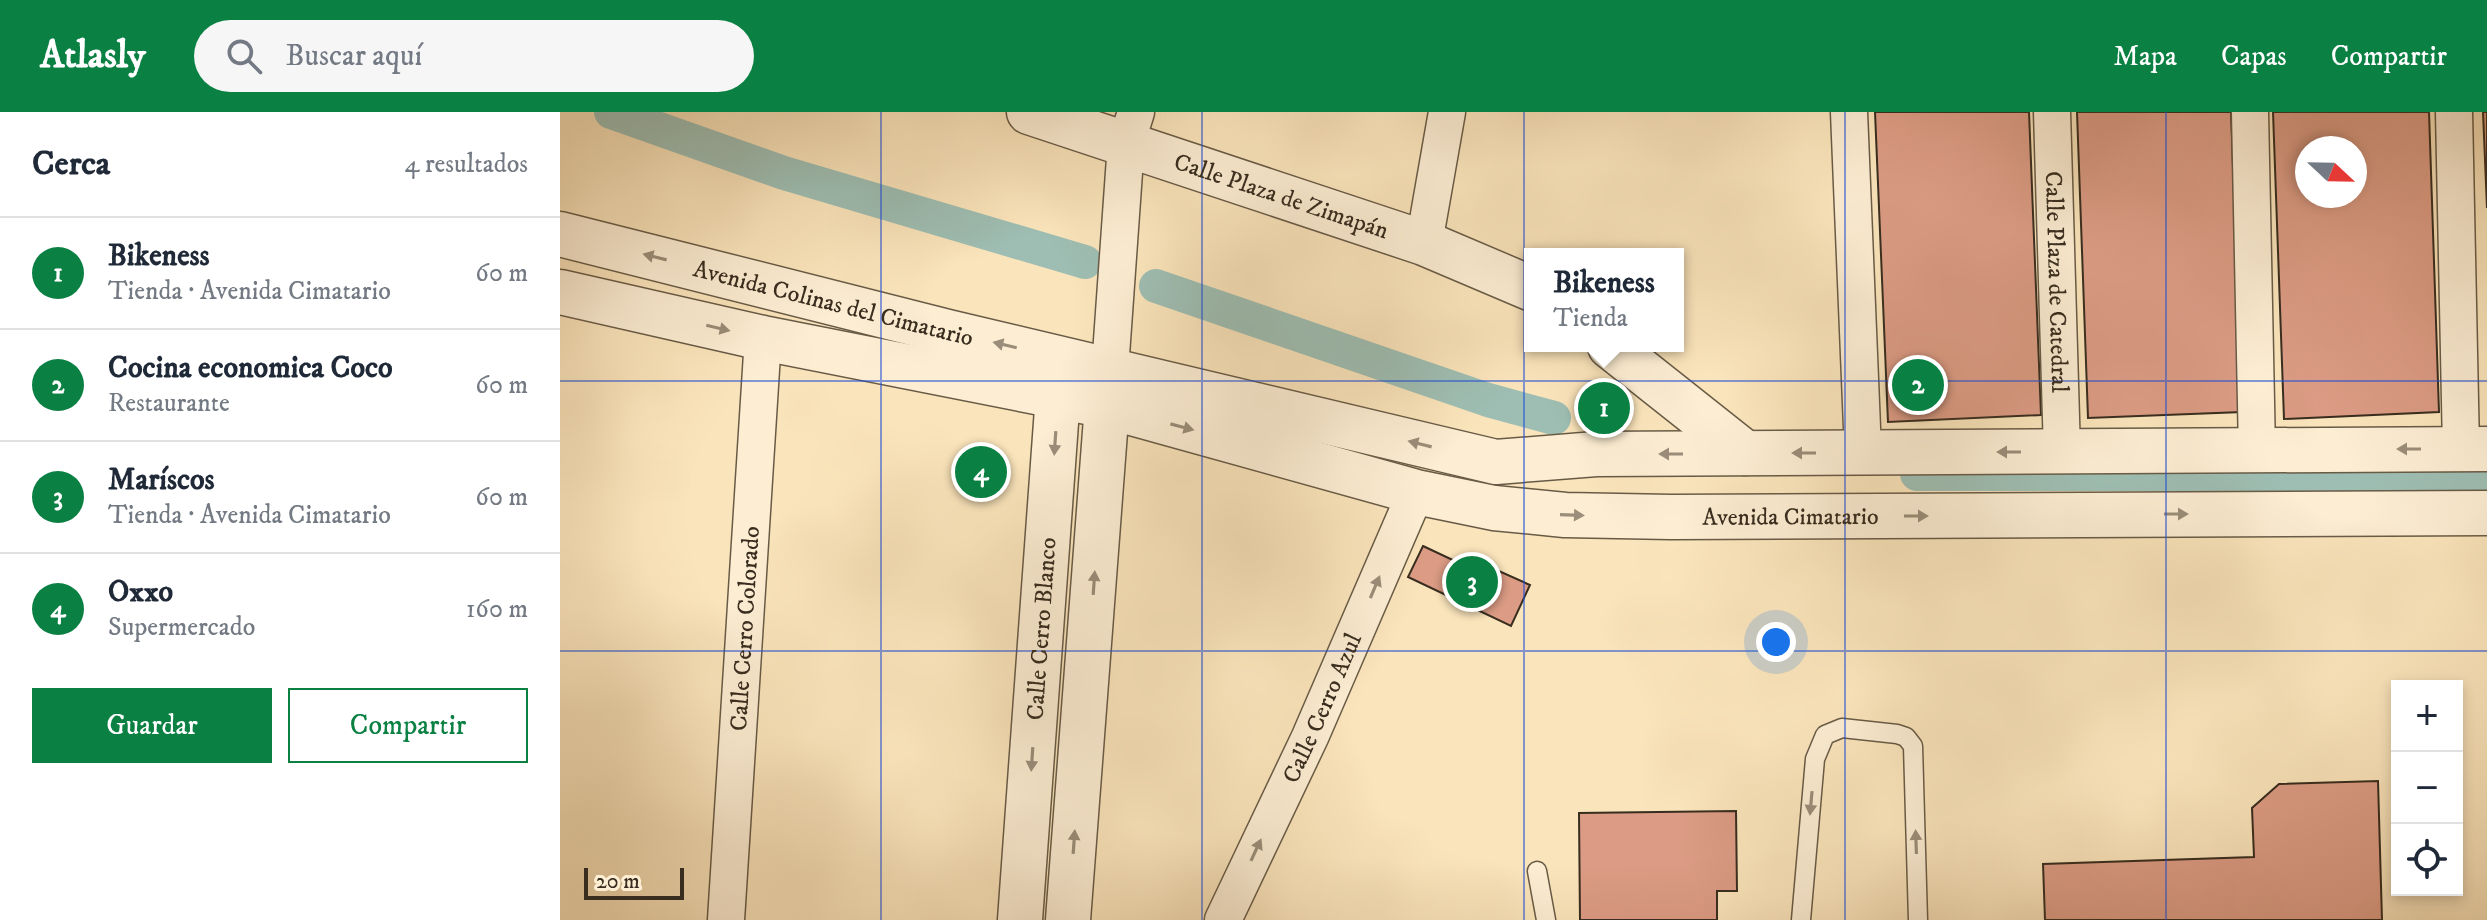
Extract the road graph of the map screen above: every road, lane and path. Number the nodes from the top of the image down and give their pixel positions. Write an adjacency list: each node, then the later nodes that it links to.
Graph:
1 (1029, 112): 7 (street, Calle Plaza de Zimapán)
2 (1447, 112): 9 (street)
3 (1849, 112): 19 (street)
4 (2052, 112): 20 (street, Calle Plaza de Catedral)
5 (2250, 112): 18 (street)
6 (2454, 112): 17 (street)
7 (1131, 128): 9 (street, Calle Plaza de Zimapán); 15 (street, Calle Cerro Blanco)
8 (560, 234): 13 (street, Avenida Colinas del Cimatario, one-way to 8)
9 (1424, 243): 10 (street, Calle Plaza de Zimapán)
10 (1524, 285)
11 (560, 292): 12 (street, Avenida Colinas del Cimatario, one-way to 12)
12 (763, 338): 13 (street, Avenida Colinas del Cimatario); 27 (street, Calle Cerro Colorado)
13 (944, 352): 15 (street, Avenida Colinas del Cimatario, one-way to 13); 16 (street, Avenida Colinas del Cimatario)
14 (1618, 352): 21 (street)
15 (1108, 388): 16 (street); 22 (street, one-way to 15); 23 (street, Avenida Cimatario, one-way to 23); 29 (street, Calle Cerro Blanco, one-way to 15)
16 (1058, 395): 28 (street, Calle Cerro Blanco, one-way to 28)
17 (2474, 449): 18 (street, one-way to 18)
18 (2257, 451): 20 (street)
19 (1863, 452): 20 (street, one-way to 19); 21 (street, one-way to 21)
20 (2062, 452)
21 (1745, 453): 22 (street, one-way to 22)
22 (1496, 462): 24 (street)
23 (1416, 492): 24 (street, Avenida Cimatario); 30 (street, Calle Cerro Azul, one-way to 23)
24 (1494, 508): 25 (street, Avenida Cimatario, one-way to 25)
25 (2487, 513)
26 (1537, 871): 31 (lane)
27 (726, 920)
28 (1020, 920)
29 (1068, 920)
30 (1223, 920)
31 (1546, 920)
32 (1801, 920): 33 (lane, one-way to 32)
33 (1918, 920)

